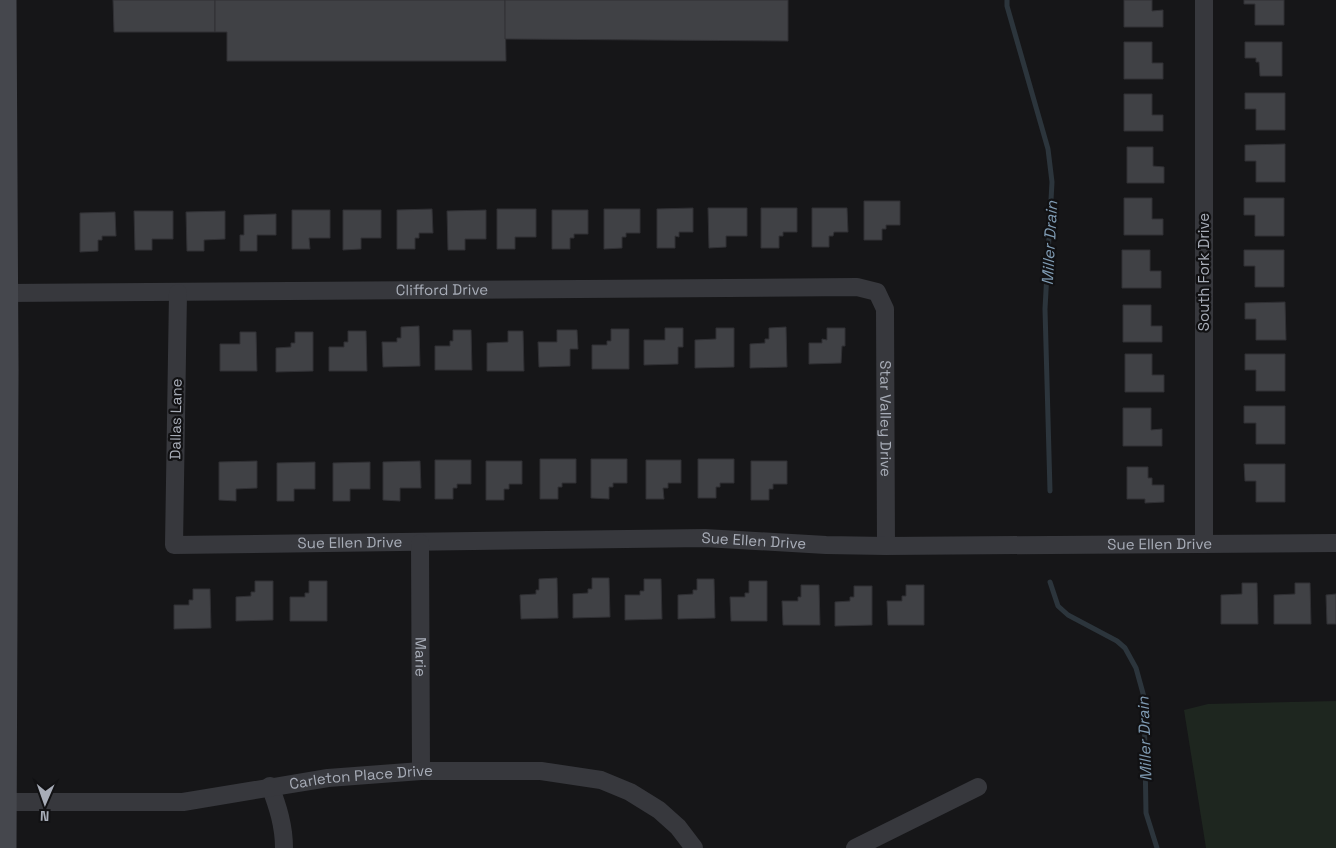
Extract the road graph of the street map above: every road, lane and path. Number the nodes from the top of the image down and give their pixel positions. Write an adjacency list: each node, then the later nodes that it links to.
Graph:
1 (4, 0): 4 (street)
2 (1204, 0): 8 (street, South Fork Drive)
3 (877, 292): 5 (street, Clifford Drive); 10 (street, Star Valley Drive)
4 (6, 293): 5 (street, Clifford Drive); 14 (street)
5 (178, 293): 9 (street, Dallas Lane)
6 (420, 543): 9 (street, Sue Ellen Drive); 10 (street, Sue Ellen Drive); 11 (street, Marie)
7 (1336, 543): 8 (street, Sue Ellen Drive)
8 (1204, 544): 10 (street, Sue Ellen Drive)
9 (174, 545)
10 (886, 546)
11 (422, 772): 12 (street, Carleton Place Drive); 17 (street, Carleton Place Drive)
12 (270, 786): 14 (street, Carleton Place Drive); 16 (street)
13 (978, 786): 18 (street)
14 (5, 802): 15 (street)
15 (4, 848)
16 (284, 848)
17 (694, 848)
18 (855, 848)

